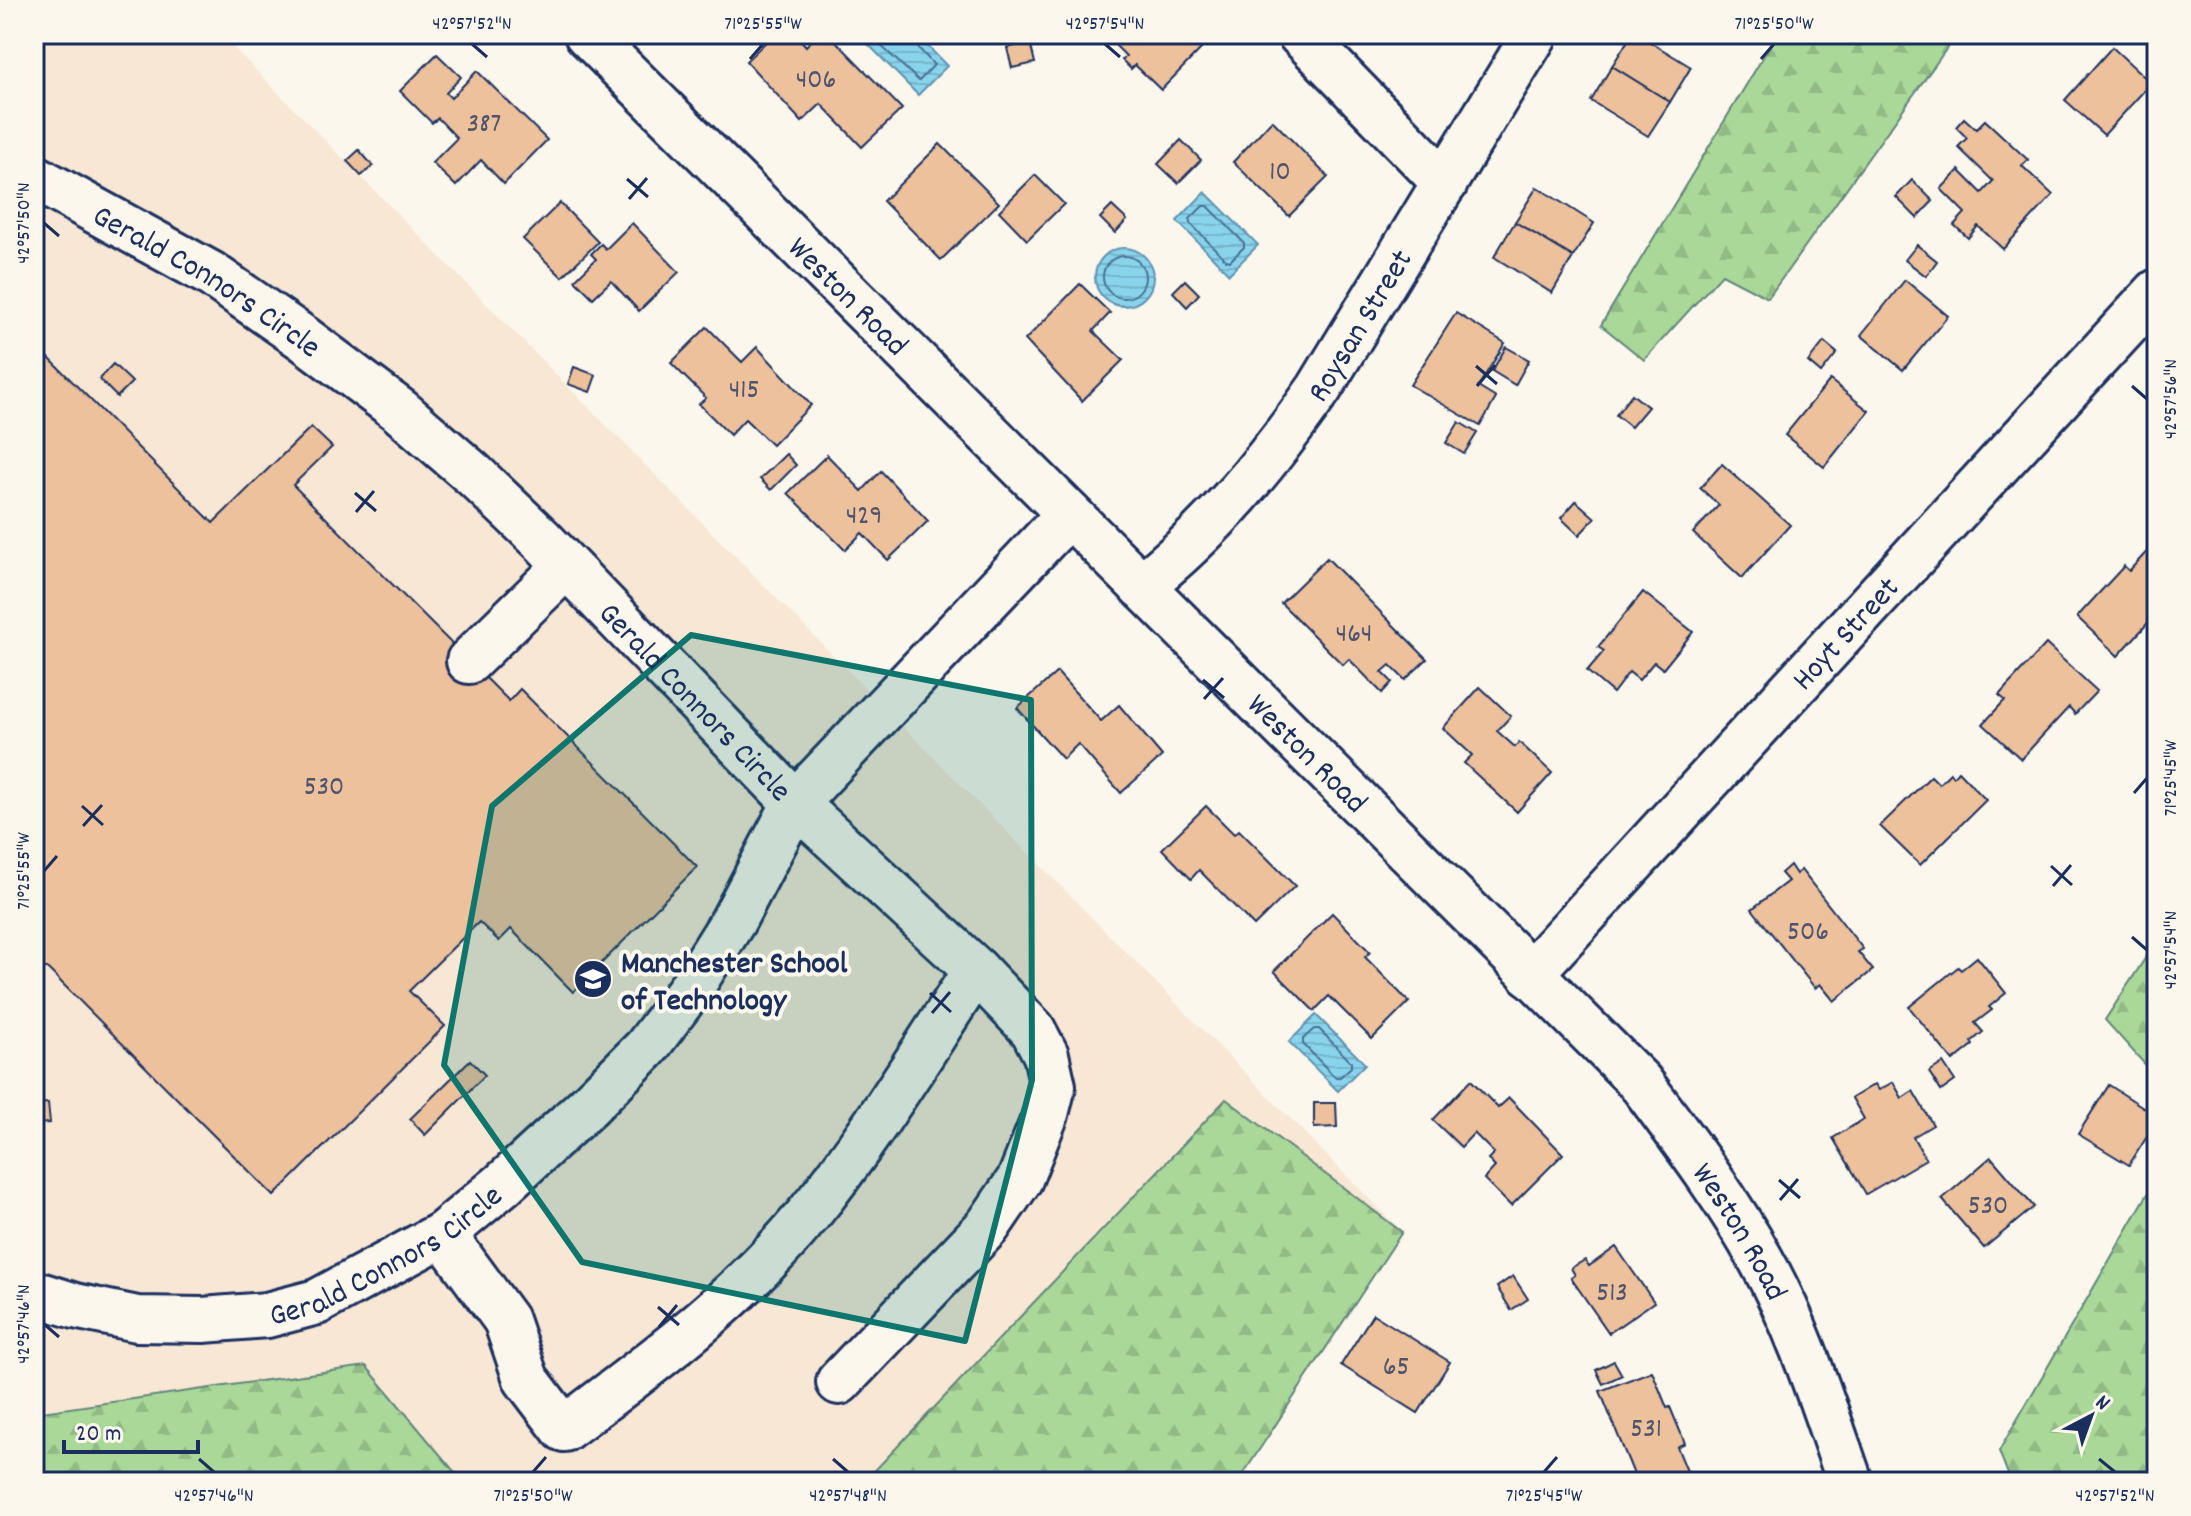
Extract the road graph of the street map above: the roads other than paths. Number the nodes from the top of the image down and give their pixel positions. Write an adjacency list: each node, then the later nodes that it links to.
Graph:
1 (587, 34): 7 (street, Weston Road)
2 (1300, 34): 5 (street)
3 (1535, 34): 5 (street, Roysan Street)
4 (34, 177): 8 (street, Gerald Connors Circle)
5 (1445, 183): 9 (street, Roysan Street)
6 (2157, 292): 13 (street, Hoyt Street)
7 (1069, 514): 9 (street, Weston Road); 11 (street)
8 (566, 566): 10 (street); 11 (street, Gerald Connors Circle)
9 (1141, 586): 13 (street, Weston Road)
10 (469, 661)
11 (795, 803): 12 (street); 14 (street, Gerald Connors Circle)
12 (976, 970): 14 (street); 16 (street)
13 (1530, 974): 17 (street, Weston Road)
14 (443, 1234): 15 (street, Gerald Connors Circle)
15 (34, 1293)
16 (839, 1382)
17 (1850, 1482)

